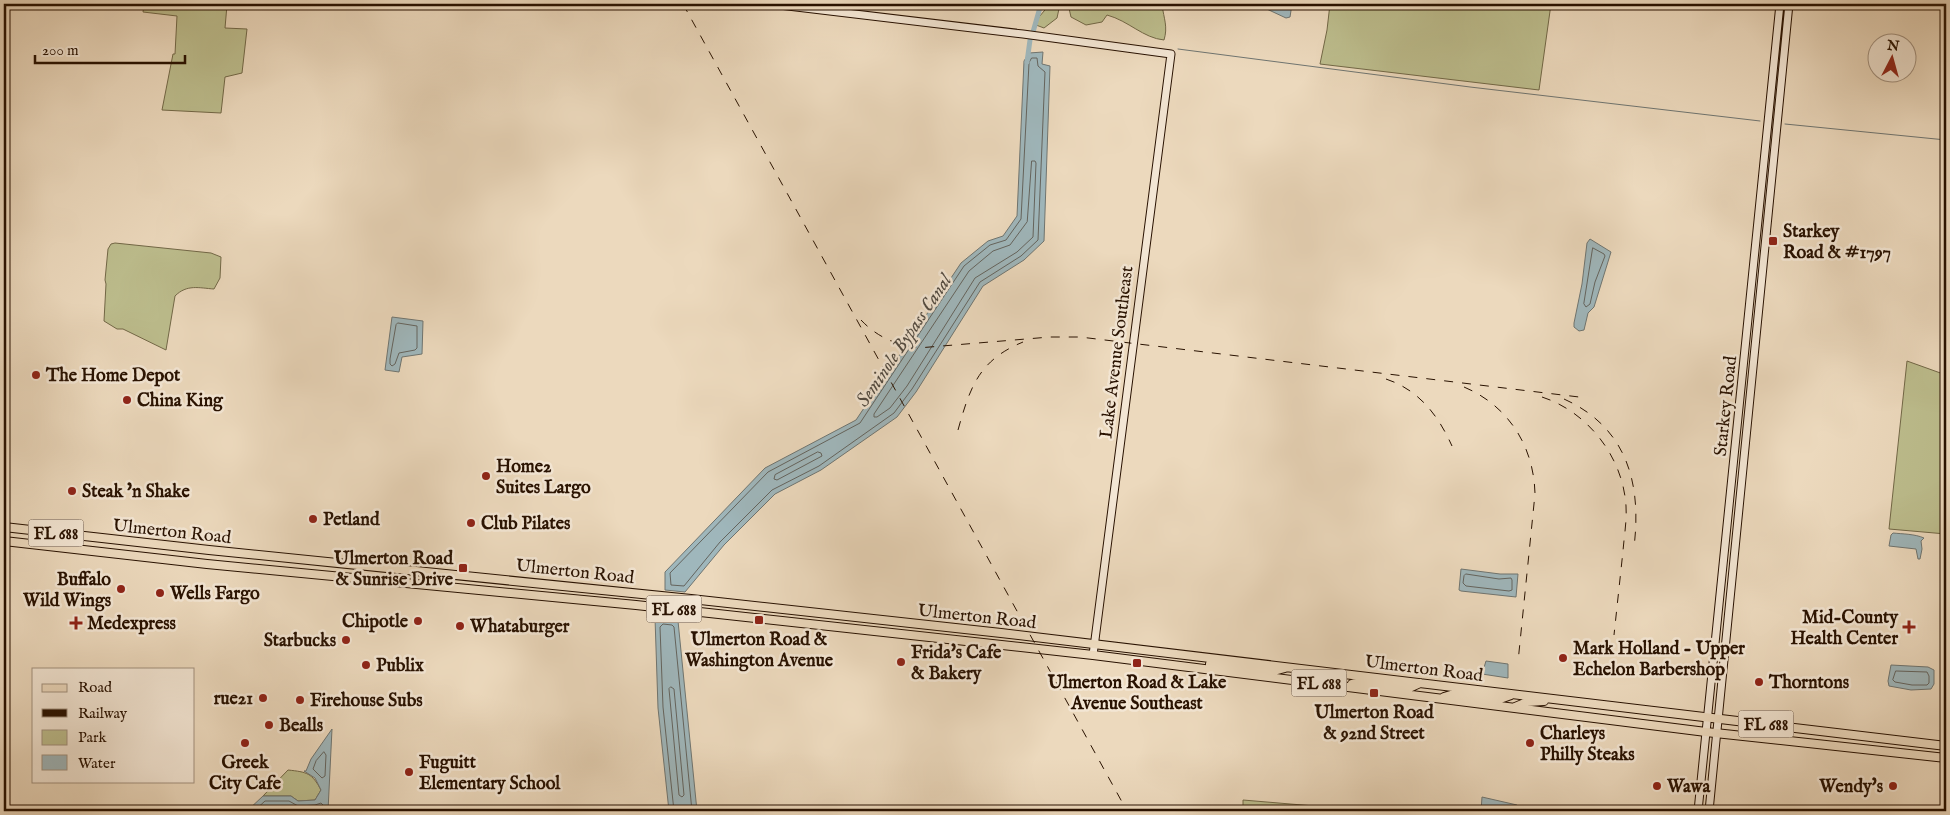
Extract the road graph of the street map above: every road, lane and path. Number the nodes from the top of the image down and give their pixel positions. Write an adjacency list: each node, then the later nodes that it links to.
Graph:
1 (771, 4): 6 (main road, Lake Avenue Southeast)
2 (1780, 4): 16 (main road, Starkey Road)
3 (1789, 4): 17 (main road, Starkey Road)
4 (4, 527): 6 (main road, Ulmerton Road / FL 688)
5 (4, 541): 7 (main road, Ulmerton Road / FL 688)
6 (1094, 644): 7 (main road, Lake Avenue Southeast); 8 (main road, Ulmerton Road / FL 688)
7 (1093, 655): 9 (main road, Ulmerton Road / FL 688)
8 (1287, 667): 9 (main road); 10 (main road, Ulmerton Road / FL 688)
9 (1200, 668): 11 (main road, Ulmerton Road / FL 688)
10 (1420, 683): 11 (main road); 12 (main road, Ulmerton Road / FL 688)
11 (1348, 686): 13 (main road, Ulmerton Road / FL 688)
12 (1513, 694): 13 (main road); 14 (main road, Ulmerton Road / FL 688)
13 (1442, 698): 15 (main road, Ulmerton Road / FL 688)
14 (1548, 698): 15 (main road); 16 (main road, Ulmerton Road / FL 688)
15 (1513, 708): 18 (main road, Ulmerton Road / FL 688)
16 (1707, 718): 17 (main road, Ulmerton Road / FL 688); 18 (main road, Starkey Road)
17 (1718, 719): 19 (main road, Starkey Road); 20 (main road, Ulmerton Road / FL 688)
18 (1706, 732): 19 (main road, Ulmerton Road / FL 688); 22 (main road, Starkey Road)
19 (1717, 733): 21 (main road, Ulmerton Road / FL 688); 23 (main road, Starkey Road)
20 (1946, 746)
21 (1946, 758)
22 (1698, 811)
23 (1709, 811)

